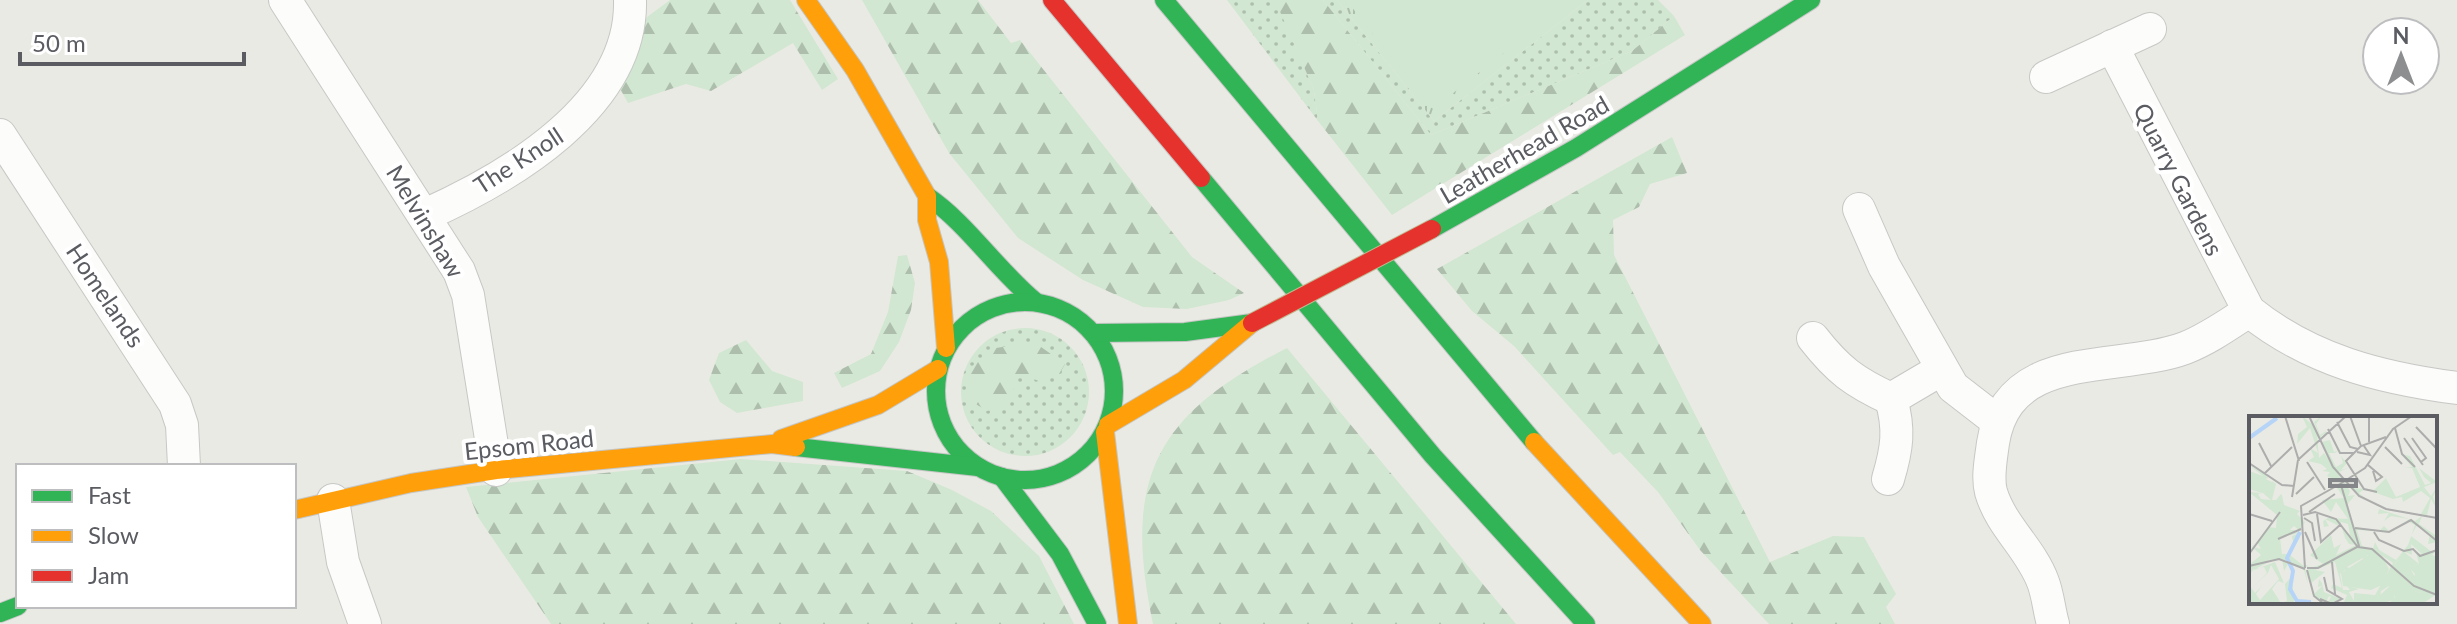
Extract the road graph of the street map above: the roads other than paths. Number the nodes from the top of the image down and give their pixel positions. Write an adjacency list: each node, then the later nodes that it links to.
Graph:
1 (285, 0): 13 (street, Melvinshaw)
2 (630, 0): 13 (street, The Knoll)
3 (806, 0): 11 (main road)
4 (1052, 0): 37 (main road)
5 (1164, 0): 38 (main road)
6 (1811, 0): 16 (main road, Leatherhead Road, bridge)
7 (2150, 29): 8 (street)
8 (2112, 46): 9 (street); 15 (street, Quarry Gardens)
9 (2046, 77)
10 (0, 135): 27 (street, Homelands)
11 (927, 196): 14 (main road); 19 (main road)
12 (1859, 209): 21 (street)
13 (425, 215): 29 (street, Melvinshaw)
14 (1036, 302): 17 (main road); 19 (main road)
15 (2249, 311): 22 (street, Quarry Gardens); 24 (street)
16 (1252, 323): 17 (main road, Leatherhead Road); 25 (main road, Leatherhead Road)
17 (1093, 333): 25 (main road)
18 (1813, 338): 23 (street)
19 (946, 348): 20 (main road)
20 (938, 369): 26 (main road, Epsom Road); 28 (main road)
21 (1942, 369): 23 (street); 24 (street)
22 (2457, 388)
23 (1891, 399): 31 (street)
24 (1997, 421): 39 (street)
25 (1107, 428): 30 (main road); 36 (main road)
26 (772, 444): 28 (main road, Epsom Road); 29 (main road, Epsom Road)
27 (184, 464)
28 (978, 467): 30 (main road)
29 (496, 470): 32 (main road, Epsom Road)
30 (1002, 477): 35 (main road)
31 (1888, 479)
32 (333, 500): 33 (main road, Epsom Road); 34 (street)
33 (296, 509)
34 (365, 624)
35 (1097, 624)
36 (1128, 624)
37 (1586, 624)
38 (1702, 624)
39 (2053, 624)

